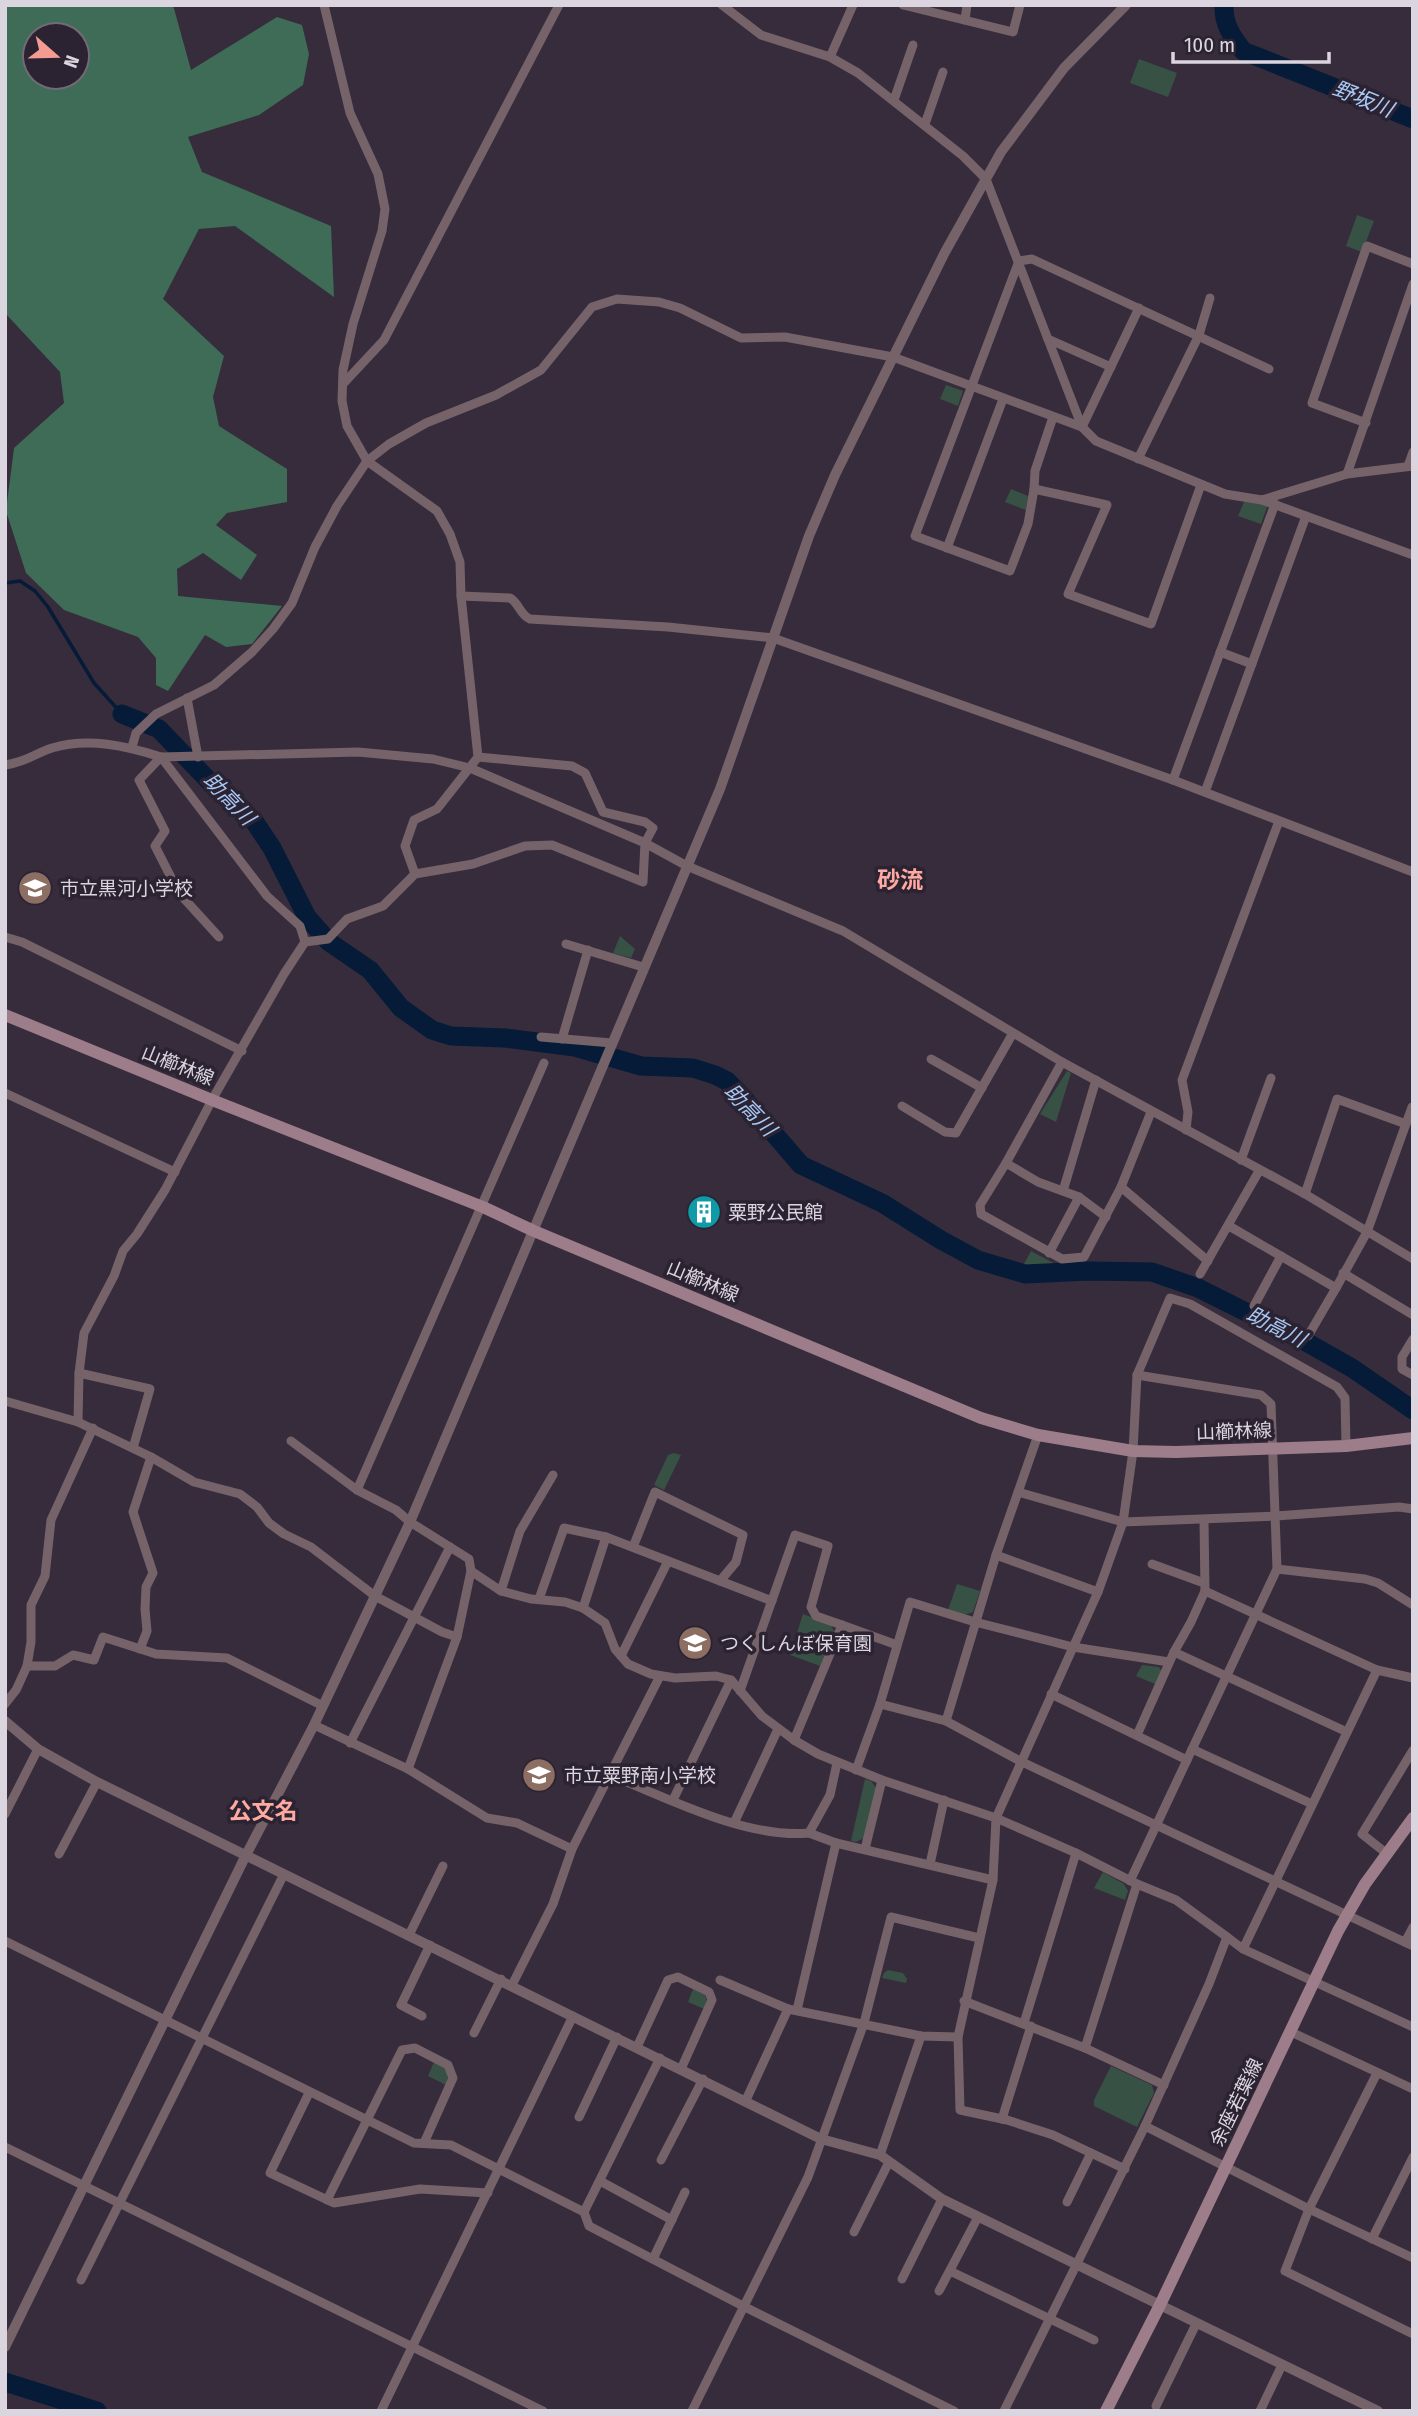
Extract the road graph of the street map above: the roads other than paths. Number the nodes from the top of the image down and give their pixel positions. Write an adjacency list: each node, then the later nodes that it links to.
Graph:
1 (324, 5): 27 (street)
2 (559, 5): 27 (street)
3 (722, 5): 12 (street)
4 (853, 5): 12 (street)
5 (903, 5): 9 (street)
6 (967, 5): 10 (street)
7 (1020, 5): 10 (street)
8 (1126, 5): 16 (street)
9 (919, 7): 10 (street)
10 (965, 20)
11 (913, 45): 14 (street)
12 (830, 57): 14 (street)
13 (943, 72): 15 (street)
14 (894, 100): 15 (street)
15 (925, 124): 16 (street)
16 (986, 179): 17 (street); 24 (street)
17 (1019, 261): 21 (street); 23 (street); 28 (street)
18 (1413, 264): 31 (street)
19 (1413, 284): 31 (street)
20 (1210, 298): 22 (street)
21 (1139, 308): 22 (street); 25 (street)
22 (1199, 335): 26 (street); 34 (street)
23 (1048, 339): 25 (street); 32 (street)
24 (893, 357): 28 (street); 35 (street); 46 (street)
25 (1111, 367): 32 (street)
26 (1269, 369)
27 (343, 384): 35 (street)
28 (970, 387): 29 (street); 43 (street)
29 (1003, 398): 30 (street); 43 (street)
30 (1053, 416): 32 (street); 39 (street)
31 (1366, 423): 37 (street)
32 (1082, 427): 34 (street)
33 (1413, 452): 36 (street)
34 (1138, 459): 38 (street)
35 (367, 461): 45 (street); 49 (street)
36 (1410, 466): 37 (street)
37 (1347, 474): 40 (street)
38 (1201, 485): 39 (street); 40 (street)
39 (1034, 489): 43 (street)
40 (1262, 500): 41 (street)
41 (1275, 504): 42 (street); 47 (street)
42 (1306, 516): 44 (street); 48 (street)
43 (947, 548)
44 (1413, 555)
45 (461, 596): 46 (street); 53 (street)
46 (774, 638): 56 (street); 60 (street)
47 (1220, 652): 48 (street); 56 (street)
48 (1252, 664): 57 (street)
49 (187, 698): 50 (street); 52 (street)
50 (132, 747): 51 (street); 54 (street)
51 (162, 757): 52 (street); 64 (street); 65 (street)
52 (198, 757): 55 (street)
53 (478, 757): 55 (street); 59 (street)
54 (5, 765)
55 (470, 768): 59 (street); 62 (street)
56 (1173, 780): 57 (street)
57 (1205, 792): 58 (street)
58 (1279, 821): 61 (street); 87 (street)
59 (645, 843): 60 (street); 62 (street)
60 (687, 866): 68 (street); 70 (street)
61 (1413, 872)
62 (415, 874): 65 (street)
63 (5, 937): 74 (street)
64 (219, 937)
65 (305, 942): 74 (street)
66 (566, 944): 67 (street)
67 (588, 950): 68 (street); 72 (street)
68 (643, 967): 73 (street)
69 (5, 1015): 82 (main road, 山櫛林線)
70 (1013, 1032): 76 (street); 80 (street)
71 (541, 1037): 72 (street)
72 (562, 1039): 73 (street)
73 (610, 1046): 99 (street)
74 (242, 1051): 82 (street)
75 (931, 1059): 80 (street)
76 (1062, 1062): 79 (street); 89 (street)
77 (544, 1063): 96 (street)
78 (1271, 1077): 88 (street)
79 (1096, 1080): 85 (street); 93 (street)
80 (982, 1088): 83 (street)
81 (5, 1093): 91 (street)
82 (212, 1100): 91 (street); 96 (main road, 山櫛林線)
83 (902, 1106)
84 (1412, 1107): 86 (street)
85 (1151, 1112): 87 (street); 92 (street)
86 (1406, 1124): 94 (street); 100 (street)
87 (1186, 1130): 88 (street)
88 (1241, 1160): 90 (street)
89 (1006, 1163): 93 (street); 101 (street)
90 (1259, 1171): 94 (street); 98 (street)
91 (175, 1172): 112 (street)
92 (1121, 1187): 97 (street); 104 (street)
93 (1063, 1191): 95 (street)
94 (1305, 1194): 100 (street)
95 (1079, 1197): 97 (street); 101 (street)
96 (483, 1206): 99 (main road, 山櫛林線); 127 (street)
97 (1106, 1217): 101 (street)
98 (1229, 1226): 102 (street); 104 (street)
99 (534, 1231): 118 (main road, 山櫛林線); 132 (street)
100 (1367, 1232): 103 (street); 105 (street)
101 (1049, 1254)
102 (1281, 1256): 107 (street); 108 (street)
103 (1413, 1259)
104 (1208, 1261): 106 (street)
105 (1343, 1273): 107 (street); 109 (street)
106 (1200, 1274)
107 (1336, 1288): 110 (street)
108 (1254, 1306)
109 (1413, 1315)
110 (1308, 1336)
111 (1413, 1339): 114 (street)
112 (79, 1373): 116 (street); 122 (street)
113 (1137, 1375): 121 (street); 123 (street); 124 (street)
114 (1413, 1375)
115 (5, 1401): 116 (street)
116 (78, 1422): 117 (street)
117 (93, 1428): 122 (street); 162 (street)
118 (1038, 1435): 124 (main road, 山櫛林線); 128 (street)
119 (1413, 1438): 121 (main road, 山櫛林線)
120 (291, 1441): 127 (street)
121 (1346, 1446): 123 (main road, 山櫛林線)
122 (134, 1448): 125 (street)
123 (1273, 1449): 124 (main road, 山櫛林線); 130 (street)
124 (1133, 1451): 133 (street)
125 (151, 1457): 146 (street); 158 (street)
126 (553, 1475): 144 (street)
127 (357, 1490): 132 (street)
128 (1018, 1492): 133 (street); 137 (street)
129 (1413, 1509): 130 (street)
130 (1276, 1516): 131 (street); 140 (street)
131 (1204, 1520): 133 (street); 143 (street)
132 (410, 1522): 135 (street); 146 (street)
133 (1123, 1522): 145 (street)
134 (606, 1537): 136 (street); 147 (street); 150 (street)
135 (450, 1547): 141 (street); 152 (street)
136 (633, 1548): 138 (street); 142 (street)
137 (996, 1555): 145 (street); 153 (street)
138 (668, 1561): 142 (street); 160 (street)
139 (1152, 1564): 143 (street)
140 (1277, 1569): 149 (street); 151 (street)
141 (471, 1571): 144 (street); 155 (street)
142 (720, 1581): 148 (street)
143 (1205, 1587): 151 (street); 159 (street)
144 (501, 1591): 147 (street)
145 (1098, 1592): 157 (street)
146 (375, 1596): 152 (street); 172 (street)
147 (539, 1600): 150 (street)
148 (772, 1601): 154 (street); 168 (street)
149 (1413, 1605)
150 (583, 1608): 160 (street)
151 (1257, 1613): 163 (street); 164 (street)
152 (415, 1617): 155 (street); 180 (street)
153 (975, 1622): 156 (street); 157 (street); 174 (street)
154 (842, 1625): 156 (street); 179 (street)
155 (457, 1637): 187 (street)
156 (897, 1645): 171 (street)
157 (1073, 1647): 161 (street); 169 (street)
158 (140, 1649): 162 (street); 172 (street)
159 (1174, 1652): 161 (street); 164 (street)
160 (621, 1656): 165 (street)
161 (1170, 1662): 178 (street)
162 (27, 1666): 170 (street)
163 (1377, 1670): 166 (street); 177 (street)
164 (1227, 1675): 177 (street); 182 (street)
165 (660, 1676): 167 (street); 189 (street)
166 (1413, 1678)
167 (731, 1679): 168 (street); 192 (street)
168 (740, 1690): 176 (street)
169 (1051, 1694): 178 (street); 185 (street)
170 (5, 1704)
171 (880, 1704): 174 (street); 188 (street)
172 (323, 1706): 175 (street)
173 (5, 1721): 181 (street)
174 (946, 1721): 185 (street)
175 (314, 1725): 180 (street); 207 (street)
176 (778, 1729): 179 (street); 197 (street)
177 (1347, 1732): 194 (street)
178 (1137, 1735): 184 (street)
179 (794, 1741): 186 (street)
180 (351, 1742): 187 (street)
181 (38, 1749): 191 (street); 195 (street)
182 (1192, 1749): 184 (street); 194 (street)
183 (1413, 1751): 205 (street)
184 (1186, 1760): 198 (street)
185 (1020, 1761): 196 (street); 198 (street)
186 (837, 1763): 188 (street); 200 (street)
187 (408, 1769): 202 (street)
188 (856, 1770): 190 (street)
189 (610, 1775): 192 (street); 202 (street)
190 (882, 1780): 193 (street); 203 (street)
191 (97, 1782): 206 (street); 207 (street)
192 (673, 1800): 197 (street)
193 (944, 1800): 196 (street); 208 (street)
194 (1312, 1804): 212 (street)
195 (5, 1814)
196 (996, 1818): 204 (street); 211 (street)
197 (734, 1823): 200 (street)
198 (1157, 1824): 212 (street); 213 (street)
199 (1411, 1824): 205 (main road, 余座若葉線)
200 (809, 1833): 201 (street)
201 (836, 1843): 203 (street); 228 (street)
202 (572, 1849): 226 (street)
203 (865, 1849): 208 (street)
204 (1076, 1853): 213 (street); 233 (street)
205 (1386, 1853): 214 (main road, 余座若葉線)
206 (59, 1854)
207 (246, 1855): 210 (street); 231 (street)
208 (930, 1864): 211 (street)
209 (443, 1866): 216 (street)
210 (284, 1874): 216 (street); 240 (street)
211 (993, 1880): 218 (street)
212 (1277, 1882): 214 (street); 222 (street)
213 (1133, 1883): 217 (street); 242 (street)
214 (1348, 1914): 220 (street); 225 (main road, 余座若葉線)
215 (1413, 1927): 220 (street)
216 (410, 1935): 221 (street)
217 (1227, 1937): 222 (street); 247 (street)
218 (979, 1938): 227 (street); 232 (street)
219 (5, 1941): 231 (street)
220 (1409, 1944)
221 (430, 1945): 223 (street); 229 (street)
222 (1243, 1949): 225 (street)
223 (501, 1979): 226 (street); 236 (street)
224 (720, 1980): 228 (street)
225 (1314, 1982): 234 (street); 235 (main road, 余座若葉線)
226 (512, 1985): 230 (street)
227 (964, 2001): 233 (street); 239 (street)
228 (793, 2010): 232 (street); 250 (street)
229 (422, 2016)
230 (573, 2016): 238 (street); 263 (street)
231 (165, 2021): 240 (street); 266 (street)
232 (864, 2023): 237 (street); 255 (street)
233 (1027, 2024): 242 (street); 252 (street)
234 (1413, 2026)
235 (1292, 2032): 245 (street); 262 (main road, 余座若葉線)
236 (474, 2033)
237 (921, 2036): 239 (street); 260 (street)
238 (617, 2037): 241 (street); 251 (street)
239 (958, 2037): 252 (street)
240 (200, 2038): 249 (street); 272 (street)
241 (637, 2047): 243 (street); 244 (street)
242 (1085, 2048): 247 (street)
243 (660, 2059): 244 (street); 265 (street)
244 (681, 2068): 246 (street)
245 (1377, 2073): 248 (street); 273 (street)
246 (703, 2079): 250 (street); 261 (street)
247 (1164, 2085): 254 (street)
248 (1413, 2089)
249 (309, 2093): 253 (street); 270 (street)
250 (746, 2101): 255 (street)
251 (579, 2117)
252 (1002, 2119): 258 (street)
253 (368, 2121): 256 (street); 256 (street); 270 (street)
254 (1145, 2126): 262 (street); 264 (street)
255 (821, 2139): 260 (street); 287 (street)
256 (424, 2144): 263 (street)
257 (5, 2147): 266 (street)
258 (1091, 2153): 264 (street); 271 (street)
259 (1413, 2157): 278 (street)
260 (885, 2158): 269 (street); 277 (street)
261 (661, 2160)
262 (1226, 2165): 273 (street); 286 (main road, 余座若葉線)
263 (500, 2169): 268 (street); 274 (street)
264 (1125, 2169): 281 (street)
265 (600, 2181): 274 (street); 276 (street)
266 (84, 2186): 272 (street); 292 (street)
267 (685, 2192): 276 (street)
268 (488, 2193): 270 (street); 293 (street)
269 (942, 2199): 275 (street); 283 (street)
270 (327, 2200)
271 (1068, 2202)
272 (118, 2204): 284 (street); 293 (street)
273 (1309, 2209): 278 (street); 290 (street)
274 (584, 2212): 280 (street)
275 (978, 2217): 281 (street); 282 (street)
276 (672, 2220): 280 (street)
277 (854, 2232)
278 (1372, 2239): 279 (street)
279 (1413, 2258)
280 (653, 2259): 287 (street)
281 (1078, 2264): 286 (street); 288 (street)
282 (950, 2271): 285 (street); 288 (street)
283 (902, 2279)
284 (81, 2280)
285 (939, 2291)
286 (1160, 2305): 289 (street); 301 (main road, 余座若葉線)
287 (743, 2306): 298 (street); 299 (street)
288 (1051, 2320): 291 (street); 300 (street)
289 (1196, 2323): 294 (street); 295 (street)
290 (1413, 2334)
291 (1094, 2340)
292 (5, 2347)
293 (412, 2347): 296 (street); 297 (street)
294 (1282, 2365): 302 (street); 303 (street)
295 (1156, 2406)
296 (381, 2411)
297 (543, 2411)
298 (692, 2411)
299 (954, 2411)
300 (1004, 2411)
301 (1106, 2411)
302 (1260, 2411)
303 (1378, 2411)

